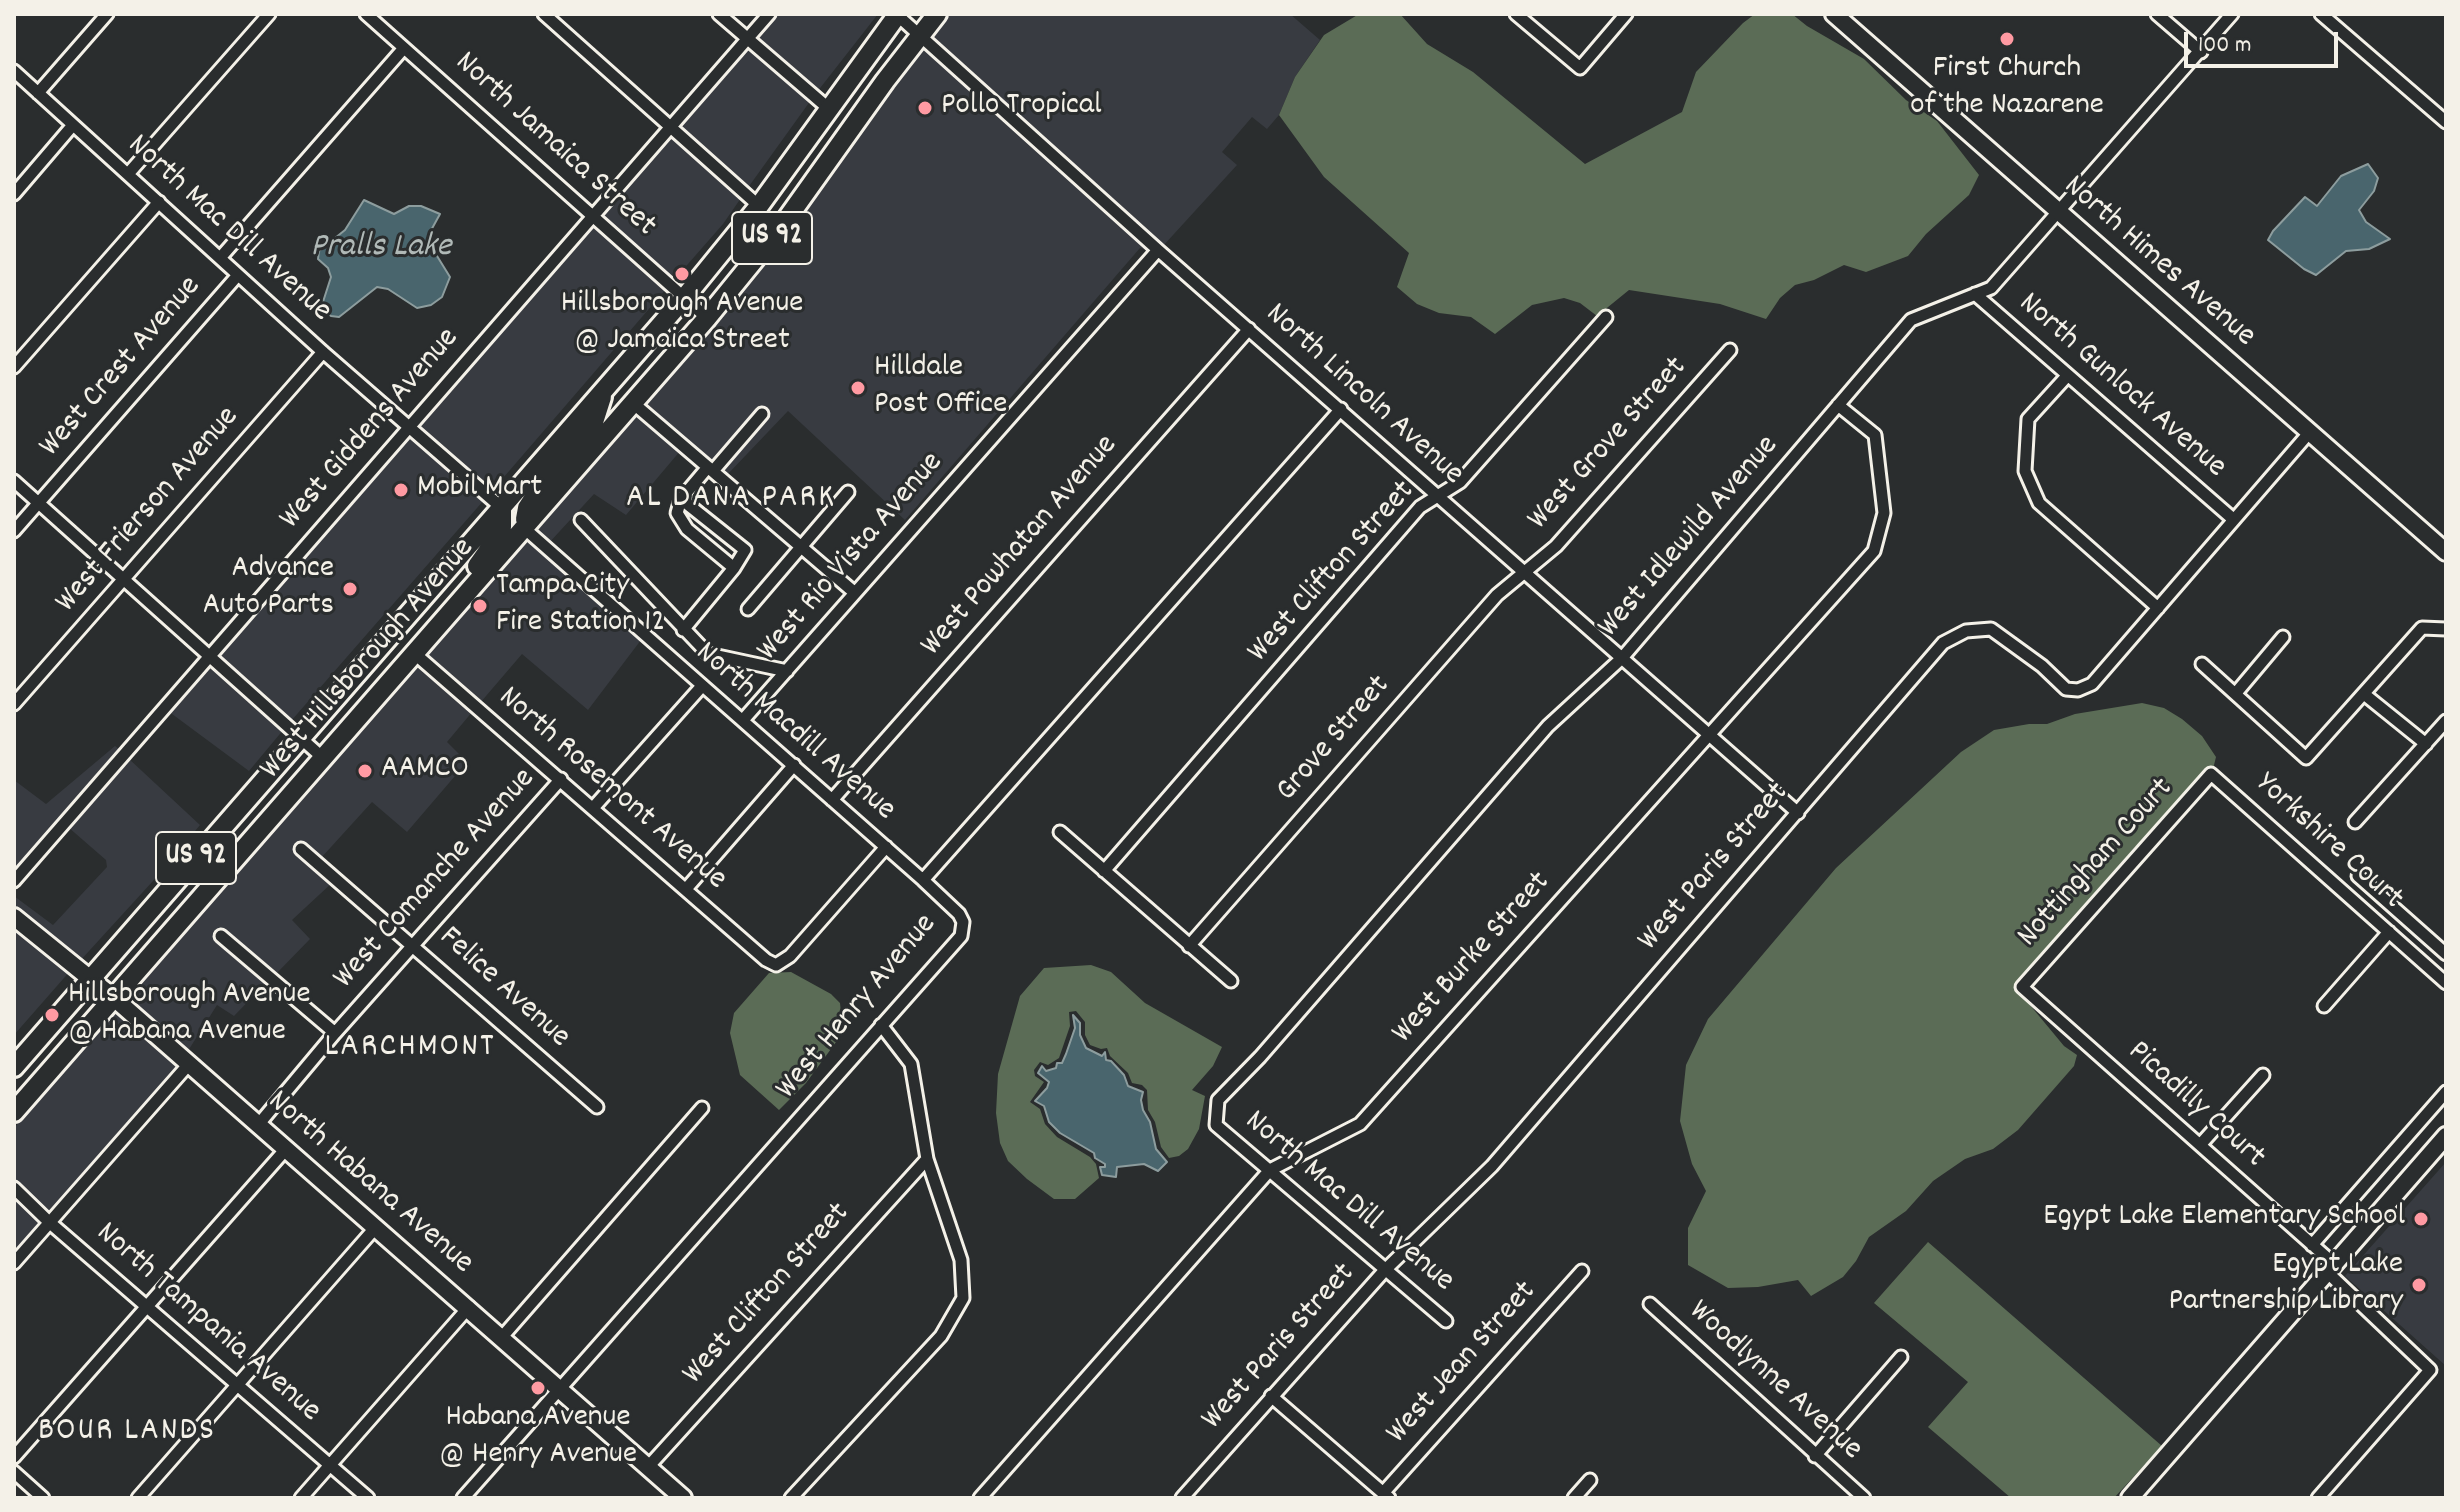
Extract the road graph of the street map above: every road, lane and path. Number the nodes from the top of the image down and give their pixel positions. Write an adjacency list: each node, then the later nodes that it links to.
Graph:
1 (107, 14): 20 (street)
2 (269, 14): 25 (street)
3 (366, 14): 17 (street, North Jamaica Street)
4 (544, 14): 24 (street)
5 (719, 14): 16 (street)
6 (769, 14): 16 (street, West Giddens Avenue)
7 (897, 14): 15 (street, North Lincoln Avenue); 21 (main road, West Hillsborough Avenue / US 92)
8 (937, 14): 15 (main road, West Hillsborough Avenue / US 92)
9 (1516, 14): 10 (street)
10 (1626, 14)
11 (1834, 14): 29 (street, North Himes Avenue)
12 (2157, 14): 18 (street)
13 (2232, 14): 18 (street, West Idlewild Avenue)
14 (2321, 14): 22 (street)
15 (919, 37): 31 (street, North Lincoln Avenue); 37 (main road, West Hillsborough Avenue / US 92)
16 (747, 39): 21 (street); 24 (street, West Giddens Avenue)
17 (404, 48): 30 (street, North Jamaica Street); 32 (street, West Crest Avenue)
18 (2201, 52): 29 (street, West Idlewild Avenue)
19 (14, 71): 20 (street, North Mac Dill Avenue)
20 (38, 93): 23 (street, North Mac Dill Avenue)
21 (828, 108): 28 (main road, West Hillsborough Avenue / US 92)
22 (2446, 122)
23 (73, 125): 25 (street, North Mac Dill Avenue); 26 (street)
24 (670, 128): 28 (street); 30 (street, West Giddens Avenue)
25 (128, 174): 27 (street, North Mac Dill Avenue)
26 (14, 194)
27 (159, 202): 32 (street, North Mac Dill Avenue); 41 (street)
28 (759, 206): 35 (main road, West Hillsborough Avenue / US 92)
29 (2057, 212): 34 (street, West Idlewild Avenue); 49 (street, North Himes Avenue)
30 (593, 216): 35 (street, North Jamaica Street); 48 (street, West Giddens Avenue)
31 (1158, 250): 38 (street, North Lincoln Avenue); 66 (street, West Rio Vista Avenue)
32 (220, 258): 33 (street, North Mac Dill Avenue)
33 (238, 275): 40 (street, North Mac Dill Avenue); 55 (street, West Crest Avenue)
34 (1975, 294): 42 (street, North Gunlock Avenue); 45 (street, West Idlewild Avenue)
35 (685, 297): 37 (street, North Jamaica Street); 43 (main road, West Hillsborough Avenue / US 92)
36 (1606, 317): 53 (street, West Clifton Street)
37 (707, 318): 44 (main road, West Hillsborough Avenue / US 92)
38 (1249, 329): 46 (street, North Lincoln Avenue); 90 (street, West Powhatan Avenue)
39 (1730, 350): 64 (street, West Grove Street)
40 (323, 352): 48 (street, North Mac Dill Avenue); 65 (street, West Frierson Avenue)
41 (14, 367)
42 (2068, 375): 57 (street, North Gunlock Avenue); 67 (street)
43 (604, 390): 56 (main road, West Hillsborough Avenue / US 92); 59 (main road)
44 (633, 403): 50 (street); 59 (main road, West Hillsborough Avenue / US 92)
45 (1838, 405): 74 (street, West Idlewild Avenue); 83 (street, West Burke Street)
46 (1341, 409): 53 (street, North Lincoln Avenue); 99 (street, West Henry Avenue)
47 (762, 414): 50 (street)
48 (408, 427): 56 (street); 73 (street, West Giddens Avenue)
49 (2309, 433): 57 (street, West Paris Street); 62 (street, North Himes Avenue)
50 (710, 469): 54 (street); 61 (street)
51 (14, 481): 55 (street)
52 (848, 492): 61 (street)
53 (1436, 496): 64 (street, North Lincoln Avenue); 97 (street, West Clifton Street)
54 (681, 499): 63 (street); 63 (street)
55 (39, 503): 60 (street, West Crest Avenue); 65 (street)
56 (502, 508): 72 (main road); 84 (main road, West Hillsborough Avenue / US 92)
57 (2233, 519): 67 (street, West Paris Street)
58 (581, 520): 70 (street)
59 (524, 528): 72 (main road, West Hillsborough Avenue / US 92); 77 (street, North Macdill Avenue)
60 (14, 531)
61 (802, 547): 66 (street); 68 (street)
62 (2446, 552)
63 (734, 568): 70 (street)
64 (1524, 573): 74 (street, North Lincoln Avenue); 106 (street, Grove Street)
65 (124, 579): 73 (street); 80 (street, West Frierson Avenue)
66 (855, 593): 76 (street, West Rio Vista Avenue)
67 (2158, 608): 92 (street, West Paris Street)
68 (748, 609)
69 (2446, 629): 79 (street)
70 (683, 630): 76 (street)
71 (2283, 637): 78 (street)
72 (414, 653): 86 (main road, West Hillsborough Avenue / US 92); 89 (street, North Rosemont Avenue)
73 (208, 655): 84 (street); 100 (street, West Giddens Avenue)
74 (1622, 658): 83 (street, North Lincoln Avenue); 124 (street, West Idlewild Avenue)
75 (2202, 664): 78 (street)
76 (787, 671): 81 (street, West Rio Vista Avenue)
77 (702, 686): 81 (street, North Macdill Avenue); 91 (street)
78 (2236, 693): 79 (street)
79 (2364, 694): 85 (street)
80 (14, 704)
81 (743, 720): 87 (street, North Macdill Avenue)
82 (2446, 721): 85 (street)
83 (1709, 735): 92 (street, North Lincoln Avenue); 129 (street, West Burke Street)
84 (301, 737): 86 (street); 108 (main road, West Hillsborough Avenue / US 92)
85 (2426, 744): 93 (street)
86 (323, 758): 112 (main road, West Hillsborough Avenue / US 92)
87 (794, 765): 90 (street, North Macdill Avenue); 101 (street)
88 (2211, 774): 103 (street, Yorkshire Court); 111 (street, Nottingham Court)
89 (561, 779): 91 (street, North Rosemont Avenue); 105 (street, West Comanche Avenue)
90 (832, 800): 95 (street, North Macdill Avenue)
91 (593, 808): 101 (street, North Rosemont Avenue)
92 (1798, 813): 136 (street, West Paris Street)
93 (2355, 822)
94 (1060, 832): 97 (street)
95 (886, 847): 99 (street, North Macdill Avenue); 101 (street, North Rosemont Avenue)
96 (301, 849): 105 (street, Felice Avenue)
97 (1104, 871): 106 (street)
98 (2358, 876): 107 (street)
99 (923, 880): 114 (street, West Henry Avenue)
100 (14, 881)
101 (686, 889)
102 (14, 917): 108 (street, North Habana Avenue)
103 (2389, 932): 110 (street, Yorkshire Court); 113 (street)
104 (221, 936): 115 (street)
105 (414, 945): 115 (street, West Comanche Avenue); 120 (street, Felice Avenue)
106 (1189, 946): 109 (street)
107 (2446, 954)
108 (91, 979): 112 (street, North Habana Avenue); 117 (main road, West Hillsborough Avenue / US 92)
109 (1231, 981)
110 (2446, 983)
111 (2022, 987): 126 (street, Picadilly Court)
112 (114, 998): 116 (street, North Habana Avenue); 122 (main road, West Hillsborough Avenue / US 92)
113 (2324, 1006)
114 (881, 1025): 128 (street); 145 (street, West Henry Avenue)
115 (335, 1033): 123 (street, West Comanche Avenue)
116 (189, 1064): 123 (street, North Habana Avenue); 131 (street)
117 (14, 1067)
118 (2263, 1075): 126 (street)
119 (2446, 1092): 133 (street)
120 (597, 1107)
121 (702, 1108): 142 (street)
122 (14, 1112)
123 (258, 1125): 127 (street, North Habana Avenue)
124 (1216, 1125): 129 (street, North Mac Dill Avenue)
125 (2446, 1136): 135 (street)
126 (2200, 1145): 133 (street, Picadilly Court)
127 (286, 1149): 132 (street, North Habana Avenue); 139 (street)
128 (927, 1159): 150 (street, West Clifton Street); 160 (street)
129 (1270, 1170): 136 (street, North Mac Dill Avenue); 161 (street, West Burke Street)
130 (14, 1188): 131 (street, North Tampania Avenue)
131 (49, 1222): 134 (street); 139 (street, North Tampania Avenue)
132 (376, 1227): 140 (street, North Habana Avenue); 144 (street)
133 (2312, 1245): 135 (street, Picadilly Court)
134 (14, 1263)
135 (2331, 1268): 165 (street); 166 (street, Picadilly Court)
136 (1385, 1270): 141 (street, North Mac Dill Avenue); 146 (street, West Paris Street)
137 (1582, 1271): 153 (street, West Jean Street)
138 (1650, 1304): 147 (street, Woodlynne Avenue)
139 (146, 1306): 144 (street, North Tampania Avenue); 148 (street)
140 (469, 1307): 142 (street, North Habana Avenue); 149 (street)
141 (1446, 1321)
142 (502, 1337): 145 (street, North Habana Avenue)
143 (1901, 1357): 147 (street)
144 (238, 1385): 149 (street, North Tampania Avenue); 155 (street)
145 (561, 1388): 150 (street, North Habana Avenue); 158 (street, West Henry Avenue)
146 (1271, 1396): 153 (street); 162 (street, West Paris Street)
147 (1815, 1456): 164 (street, Woodlynne Avenue)
148 (14, 1457)
149 (330, 1465): 156 (street); 157 (street, North Tampania Avenue)
150 (648, 1467): 159 (street, North Habana Avenue)
151 (14, 1472): 154 (street)
152 (1590, 1480): 163 (street)
153 (1386, 1496)
154 (43, 1498)
155 (138, 1498)
156 (301, 1498)
157 (368, 1498)
158 (463, 1498)
159 (683, 1498)
160 (791, 1498)
161 (980, 1498)
162 (1182, 1498)
163 (1574, 1498)
164 (1864, 1498)
165 (2130, 1498)
166 (2318, 1498)

